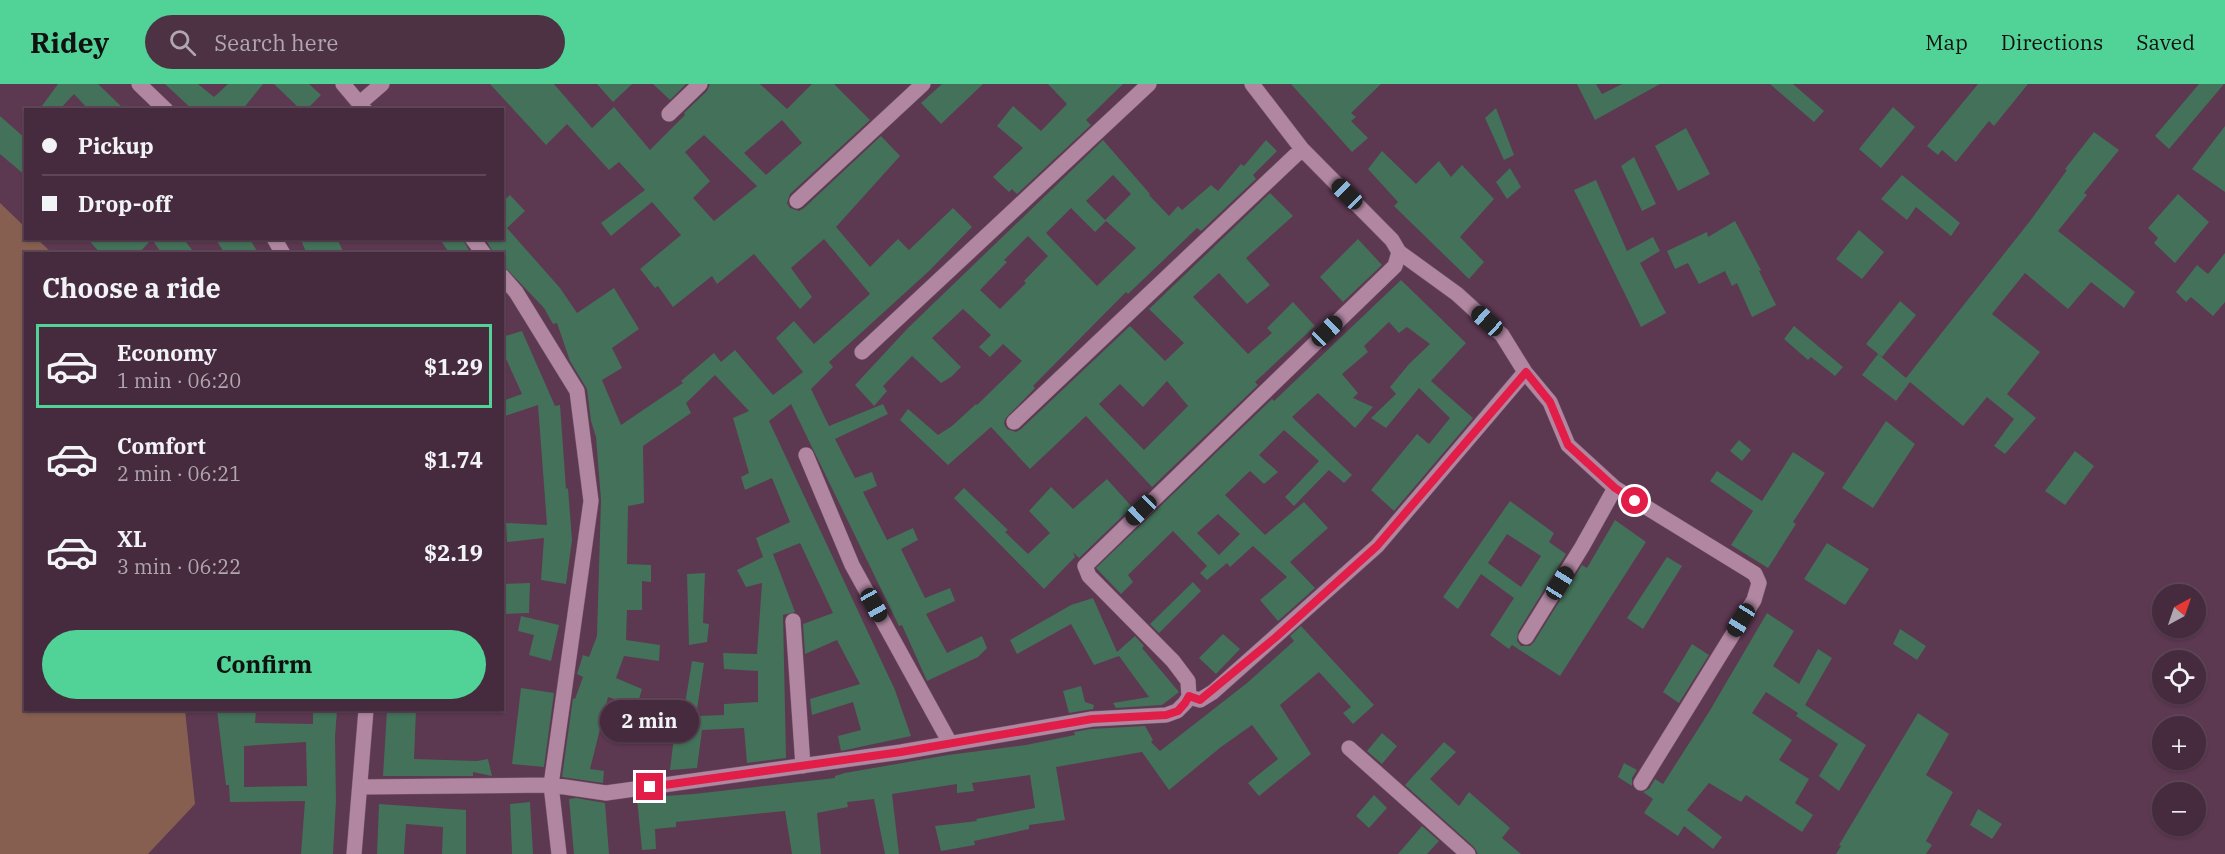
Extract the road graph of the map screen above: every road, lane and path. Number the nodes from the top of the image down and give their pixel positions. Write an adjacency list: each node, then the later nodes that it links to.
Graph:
1 (139, 84): 9 (street)
2 (343, 84): 8 (street)
3 (382, 84): 8 (street)
4 (700, 84): 10 (street)
5 (923, 84): 12 (street)
6 (1149, 84): 15 (street)
7 (1252, 84): 11 (street)
8 (363, 106)
9 (164, 108)
10 (669, 114)
11 (1302, 149): 13 (street); 17 (street)
12 (797, 201)
13 (1399, 252): 16 (street); 22 (street)
14 (504, 278): 28 (street)
15 (862, 352)
16 (1526, 372): 19 (street); 22 (street)
17 (1014, 422)
18 (806, 455): 24 (street)
19 (1615, 488): 21 (street); 27 (street)
20 (794, 621): 26 (street)
21 (1526, 637)
22 (1189, 696): 24 (street)
23 (366, 711): 29 (street)
24 (950, 743): 26 (street)
25 (1349, 748): 32 (street)
26 (803, 766): 28 (street)
27 (1641, 783)
28 (551, 785): 29 (street); 31 (street)
29 (360, 788): 30 (street)
30 (354, 854)
31 (560, 854)
32 (1468, 854)

